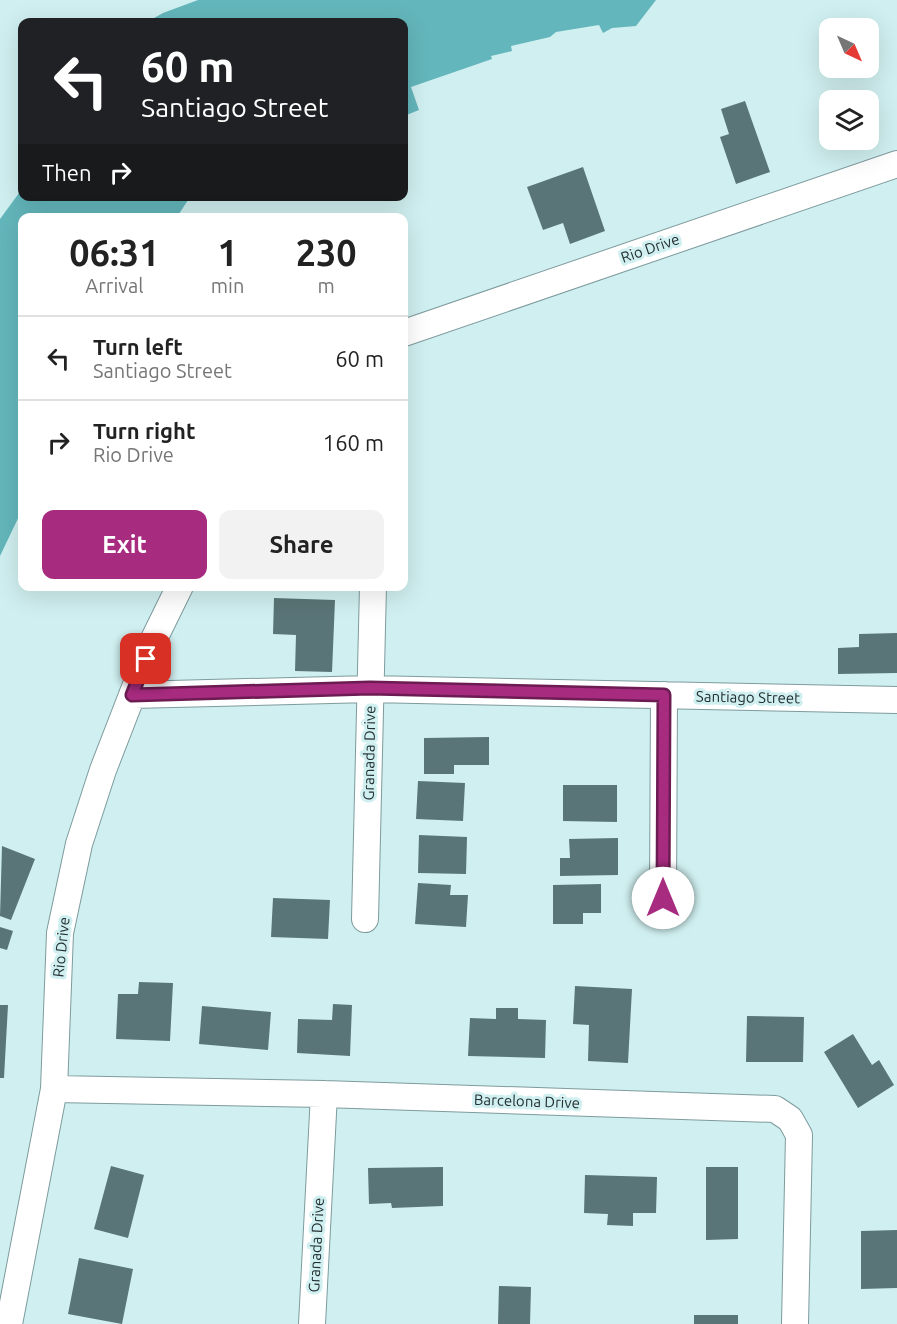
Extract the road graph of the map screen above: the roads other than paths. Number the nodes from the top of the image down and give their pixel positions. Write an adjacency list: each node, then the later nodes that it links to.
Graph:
1 (897, 164): 2 (street, Rio Drive)
2 (408, 332)
3 (178, 591): 6 (street, Rio Drive)
4 (372, 591): 5 (street, Granada Drive)
5 (370, 688): 6 (street, Santiago Street); 7 (street, Santiago Street); 10 (street, Granada Drive)
6 (132, 695): 11 (street, Rio Drive)
7 (664, 695): 8 (street, Santiago Street); 9 (street)
8 (897, 700)
9 (663, 898)
10 (365, 919)
11 (54, 1089): 12 (street, Barcelona Drive); 13 (street, Rio Drive)
12 (324, 1094): 14 (street, Granada Drive); 15 (street, Barcelona Drive)
13 (9, 1324)
14 (312, 1324)
15 (795, 1324)

